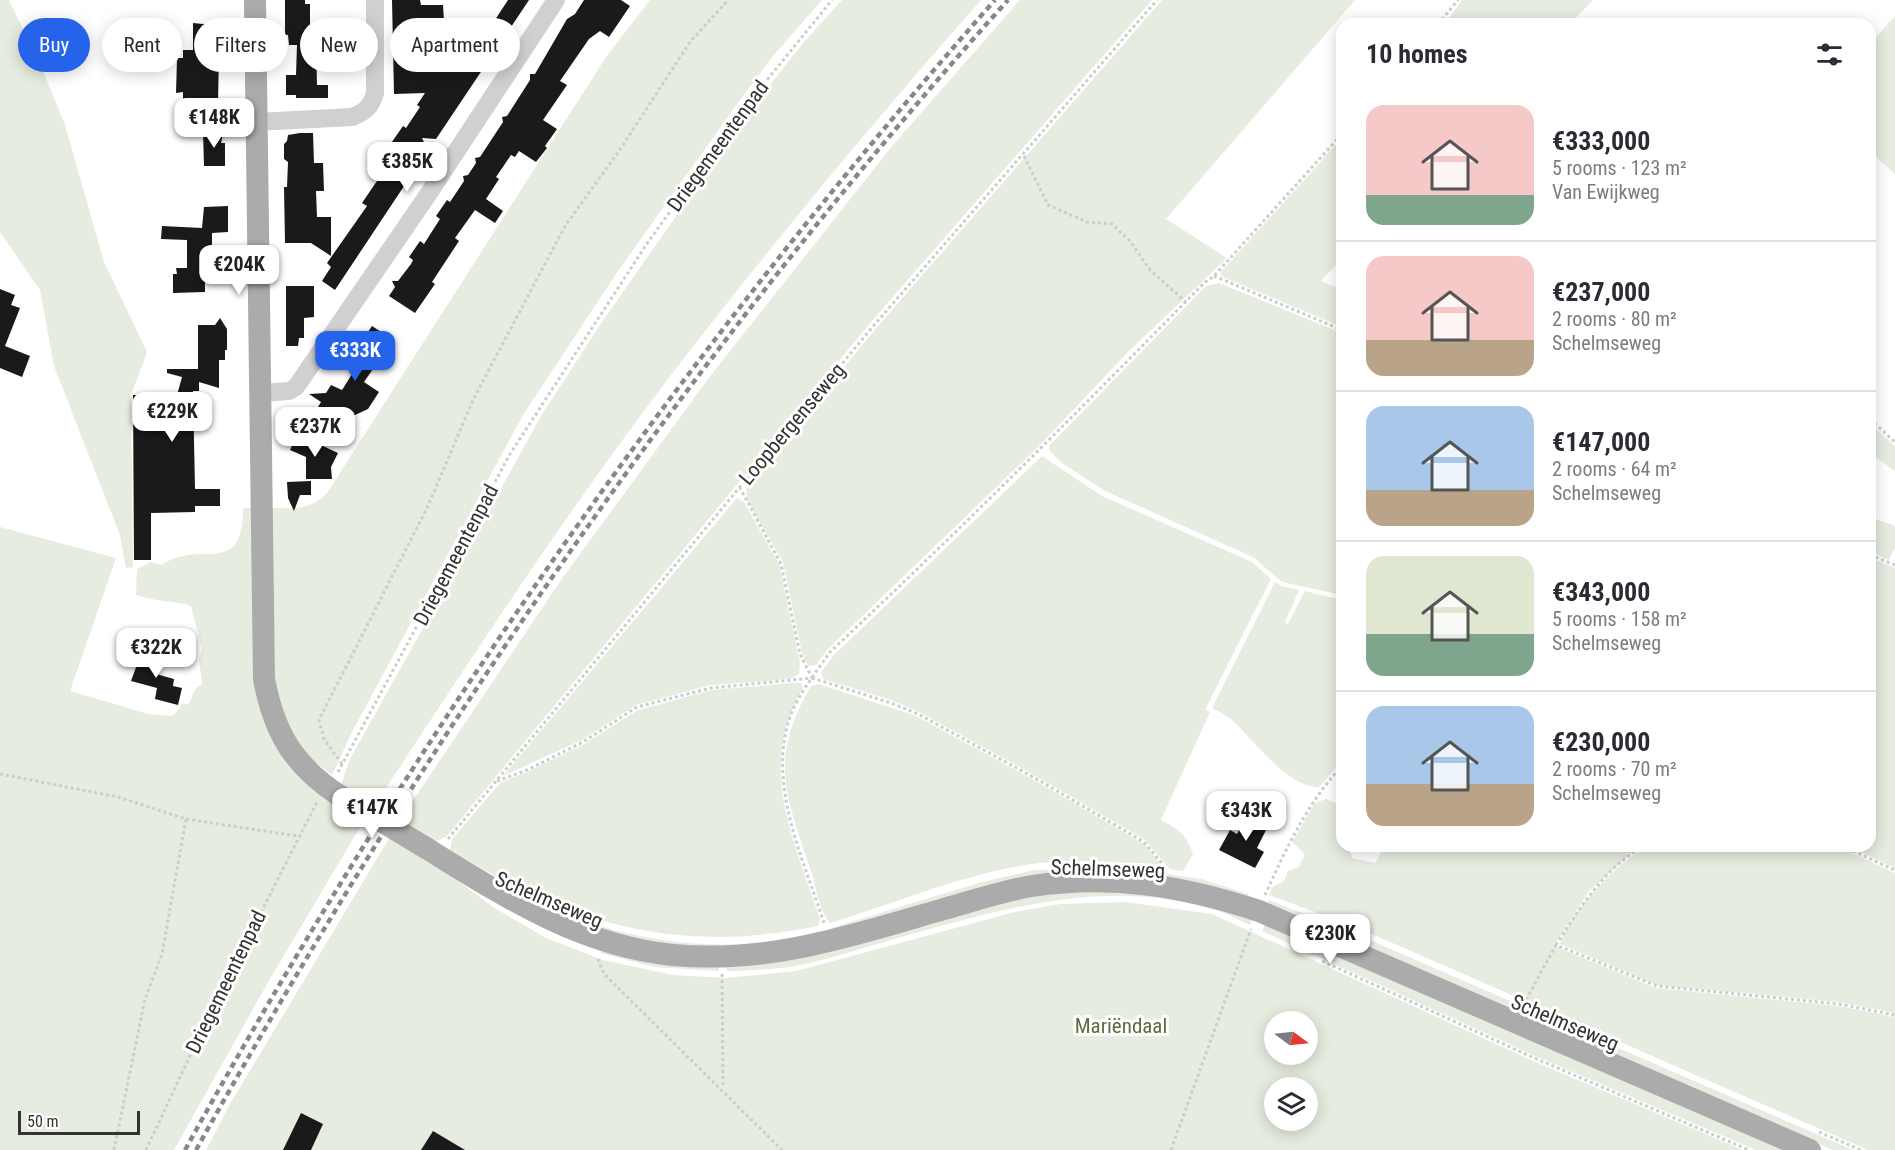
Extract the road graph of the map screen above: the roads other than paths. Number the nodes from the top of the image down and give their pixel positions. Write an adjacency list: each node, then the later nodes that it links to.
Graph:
1 (255, 0): 4 (main road, Schelmseweg)
2 (375, 0): 4 (street)
3 (556, 0): 5 (street)
4 (257, 122): 5 (main road, Schelmseweg)
5 (261, 393): 6 (main road, Schelmseweg, bridge)
6 (1813, 1140)

